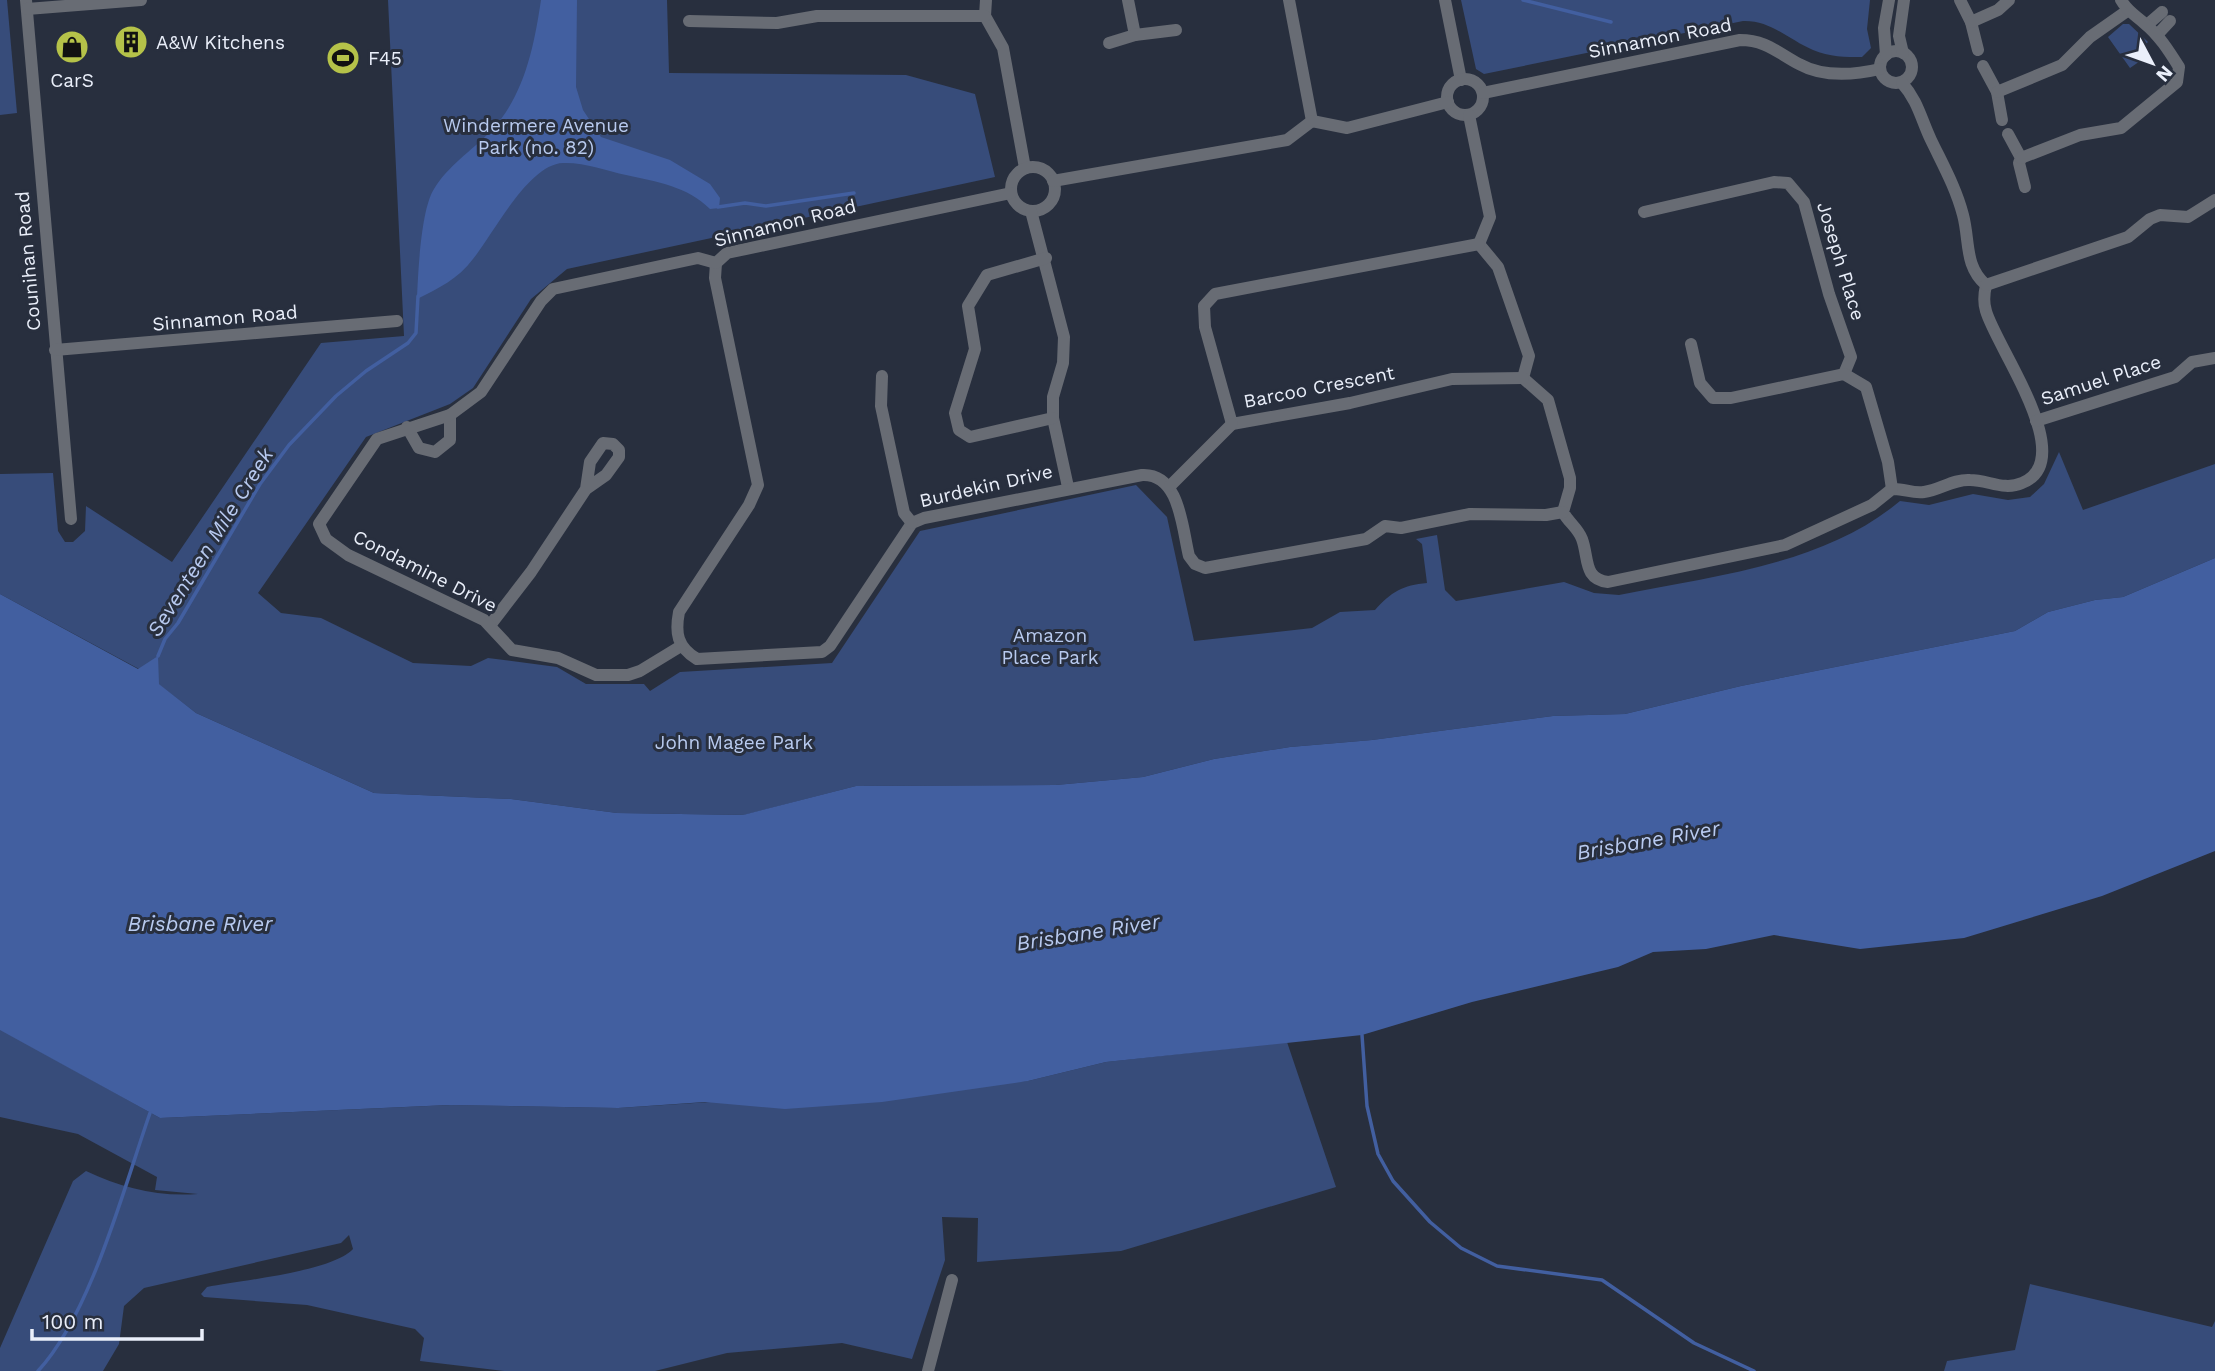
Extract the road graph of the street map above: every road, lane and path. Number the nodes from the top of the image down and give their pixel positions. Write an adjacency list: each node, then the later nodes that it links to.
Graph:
1 (141, 0): 10 (street)
2 (986, 0): 12 (street)
3 (1128, 0): 17 (street)
4 (1289, 0): 32 (street)
5 (1445, 0): 25 (street)
6 (1889, 0): 22 (street)
7 (1904, 0): 21 (street)
8 (1961, 0): 14 (street)
9 (2009, 0): 14 (street)
10 (26, 4): 49 (street, Counihan Road)
11 (2124, 6): 15 (street); 27 (street)
12 (985, 16): 13 (street); 35 (street)
13 (689, 21)
14 (1971, 22): 20 (street)
15 (2147, 25): 18 (street); 18 (street)
16 (1176, 30): 17 (street)
17 (1135, 35): 19 (street)
18 (2157, 35): 34 (street)
19 (1109, 43)
20 (1978, 50)
21 (1903, 53): 22 (street); 26 (street)
22 (1886, 55): 24 (street)
23 (1983, 66): 27 (street)
24 (1880, 69): 26 (street); 28 (street, Sinnamon Road)
25 (1461, 80): 28 (street); 29 (street)
26 (1902, 83): 46 (street)
27 (1997, 92): 31 (street)
28 (1483, 93): 30 (street)
29 (1448, 102): 30 (street); 32 (street)
30 (1469, 115): 42 (street)
31 (2002, 120)
32 (1312, 121): 36 (street)
33 (2008, 134): 34 (street)
34 (2021, 158): 37 (street)
35 (1025, 168): 36 (street); 38 (street)
36 (1053, 181): 40 (street)
37 (2025, 187)
38 (1011, 193): 40 (street); 44 (street, Sinnamon Road)
39 (2215, 200): 46 (street)
40 (1031, 211): 43 (street)
41 (1644, 212): 51 (street, Joseph Place)
42 (1479, 244): 53 (street); 57 (street, Barcoo Crescent)
43 (1046, 258): 55 (street); 55 (street)
44 (716, 263): 45 (street, Sinnamon Road); 67 (street)
45 (568, 285): 54 (street, Condamine Drive)
46 (1986, 285): 56 (street)
47 (397, 321): 49 (street, Sinnamon Road)
48 (1691, 344): 51 (street)
49 (55, 350): 64 (street, Counihan Road)
50 (2215, 359): 56 (street, Samuel Place)
51 (1844, 374): 62 (street)
52 (882, 376): 65 (street)
53 (1523, 379): 57 (street, Barcoo Crescent); 63 (street)
54 (450, 415): 58 (street, Condamine Drive); 58 (street)
55 (1053, 418): 60 (street)
56 (2035, 421): 62 (street)
57 (1232, 424): 59 (street)
58 (407, 427): 66 (street, Condamine Drive)
59 (1170, 486): 60 (street, Burdekin Drive); 63 (street)
60 (1068, 487): 65 (street, Burdekin Drive)
61 (586, 489): 66 (street)
62 (1892, 489): 63 (street)
63 (1563, 512)
64 (71, 519)
65 (912, 523): 67 (street, Burdekin Drive)
66 (491, 624): 67 (street, Condamine Drive)
67 (681, 646)
68 (952, 1280): 69 (street)
69 (928, 1371)

